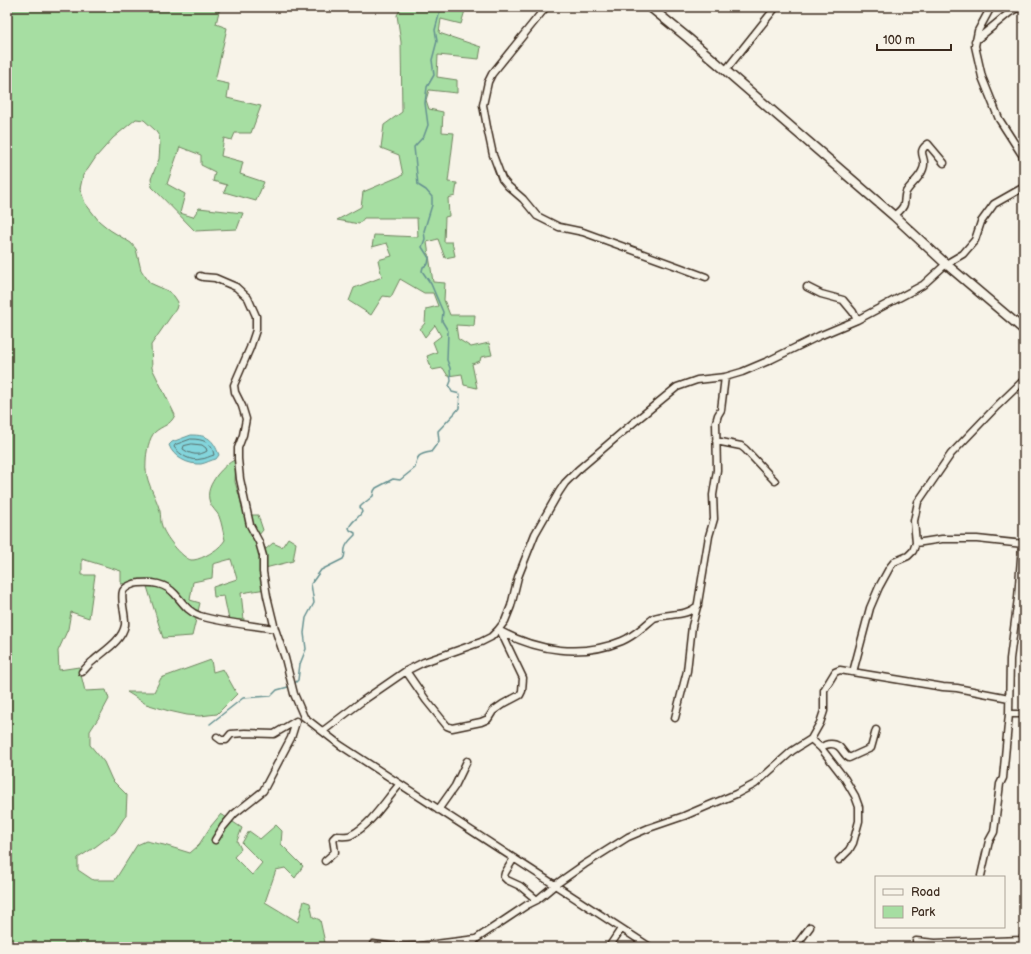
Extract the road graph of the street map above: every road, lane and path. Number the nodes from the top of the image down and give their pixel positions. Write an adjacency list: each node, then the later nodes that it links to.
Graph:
1 (546, 7): 14 (street)
2 (650, 7): 7 (main road)
3 (776, 7): 7 (street)
4 (991, 7): 6 (street)
5 (1020, 7): 6 (street)
6 (975, 42): 8 (street)
7 (725, 71): 11 (main road)
8 (1024, 158)
9 (944, 163): 11 (street)
10 (1024, 187): 12 (street)
11 (894, 216): 12 (main road)
12 (946, 264): 16 (street); 17 (main road)
13 (200, 276): 25 (street)
14 (706, 277)
15 (807, 287): 16 (street)
16 (857, 320): 18 (street)
17 (1024, 330)
18 (725, 377): 20 (street); 26 (street)
19 (1024, 380): 22 (street)
20 (716, 441): 21 (street); 24 (street)
21 (775, 481)
22 (916, 543): 23 (street); 29 (street)
23 (1023, 544): 30 (street)
24 (698, 603): 26 (street); 34 (street)
25 (275, 629): 28 (street); 33 (street)
26 (500, 631): 27 (street); 27 (street)
27 (406, 671): 37 (street)
28 (82, 672)
29 (853, 672): 30 (street); 39 (street)
30 (1009, 698): 31 (street)
31 (1009, 714): 32 (street); 48 (street)
32 (1024, 714)
33 (304, 716): 35 (street); 37 (street)
34 (674, 718)
35 (296, 722): 38 (street); 44 (street)
36 (876, 730): 40 (street)
37 (323, 731): 42 (street)
38 (217, 737)
39 (811, 739): 40 (street); 49 (street)
40 (821, 748): 47 (street)
41 (467, 761): 43 (street)
42 (399, 785): 43 (street); 46 (street)
43 (438, 810): 45 (street)
44 (215, 840)
45 (514, 858): 49 (street); 50 (street)
46 (325, 860)
47 (839, 860)
48 (981, 876)
49 (555, 885): 50 (street); 52 (street)
50 (537, 900): 53 (street)
51 (810, 927): 60 (street)
52 (621, 929): 58 (street); 59 (street)
53 (476, 939): 56 (street); 57 (street)
54 (1024, 940): 55 (street)
55 (916, 941)
56 (374, 944)
57 (470, 947)
58 (609, 947)
59 (650, 947)
60 (795, 947)

